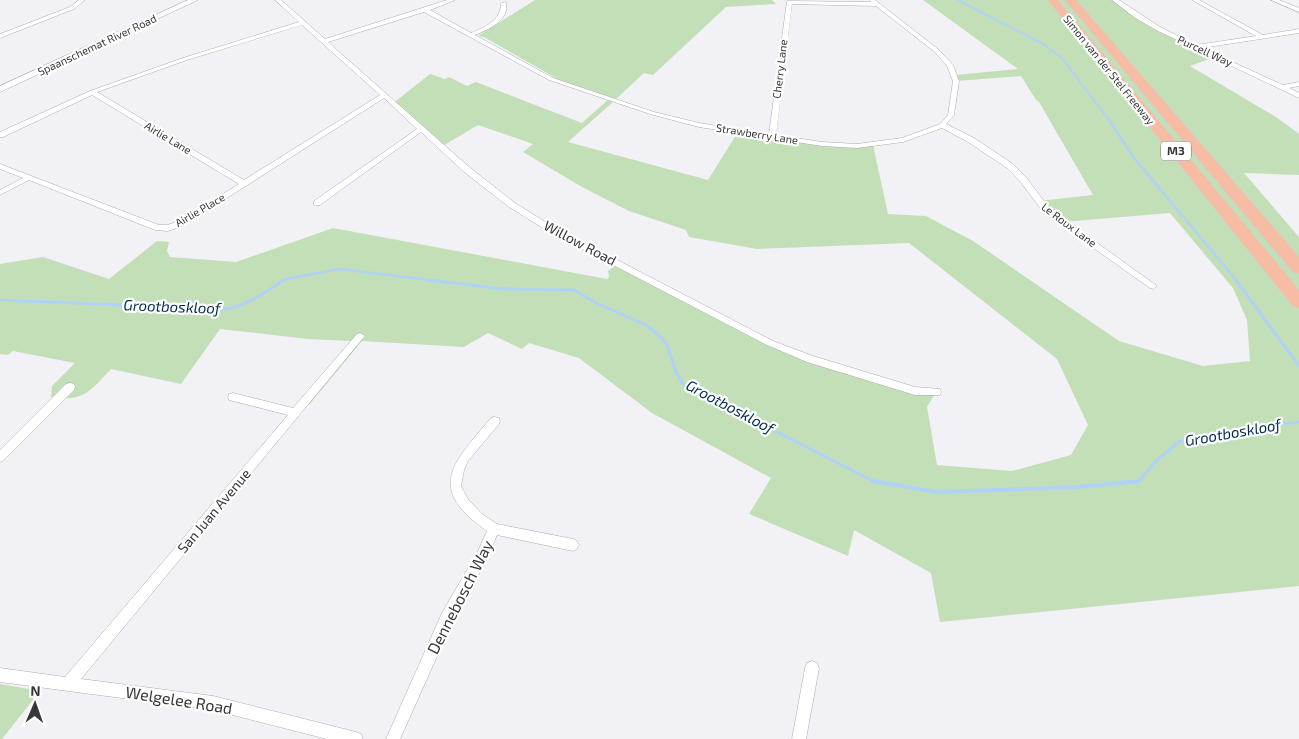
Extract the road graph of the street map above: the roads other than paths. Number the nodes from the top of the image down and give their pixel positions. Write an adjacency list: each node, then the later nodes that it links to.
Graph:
1 (82, 0): 18 (street)
2 (194, 0): 24 (main road, Spaanschemat River Road)
3 (278, 0): 15 (street, Willow Road)
4 (452, 0): 13 (street)
5 (1053, 0): 39 (highway, Simon van der Stel Freeway / M3)
6 (1070, 0): 12 (highway, Simon van der Stel Freeway / M3)
7 (1114, 0): 21 (street, Purcell Way)
8 (1195, 0): 19 (street)
9 (1274, 0): 14 (street)
10 (874, 2): 28 (street); 31 (street, Cherry Lane)
11 (504, 4): 17 (street)
12 (1078, 6): 37 (highway, Simon van der Stel Freeway / M3)
13 (426, 10): 17 (street, Strawberry Lane); 20 (street)
14 (1299, 10)
15 (302, 23): 20 (street, Willow Road); 25 (street)
16 (1299, 30): 19 (street)
17 (472, 35): 31 (street, Strawberry Lane)
18 (0, 36)
19 (1261, 36): 21 (street)
20 (323, 42): 26 (street, Willow Road)
21 (1193, 47): 23 (street, Purcell Way)
22 (1299, 84): 23 (street)
23 (1283, 87): 27 (street, Purcell Way)
24 (0, 90)
25 (92, 92): 30 (street); 34 (street, Airlie Lane)
26 (383, 96): 29 (street, Willow Road); 34 (street, Airlie Place)
27 (1299, 96)
28 (942, 125): 31 (street, Strawberry Lane); 38 (street, Le Roux Lane)
29 (422, 129): 36 (street); 42 (street, Willow Road)
30 (0, 135)
31 (772, 137)
32 (0, 166): 33 (street, Airlie Place)
33 (28, 178): 34 (street, Airlie Place); 35 (street)
34 (245, 184)
35 (0, 193)
36 (318, 203)
37 (1299, 268)
38 (1153, 286)
39 (1299, 302)
40 (360, 336): 44 (street, San Juan Avenue)
41 (70, 387): 46 (street)
42 (936, 392)
43 (233, 397): 44 (street)
44 (296, 414): 51 (street, San Juan Avenue)
45 (495, 421): 47 (street)
46 (0, 457)
47 (494, 529): 48 (street, Dennebosch Way); 53 (street, Dennebosch Way)
48 (573, 544)
49 (812, 668): 54 (street)
50 (0, 675): 51 (street, Welgelee Road)
51 (68, 684): 52 (street, Welgelee Road)
52 (356, 739)
53 (393, 739)
54 (799, 739)

